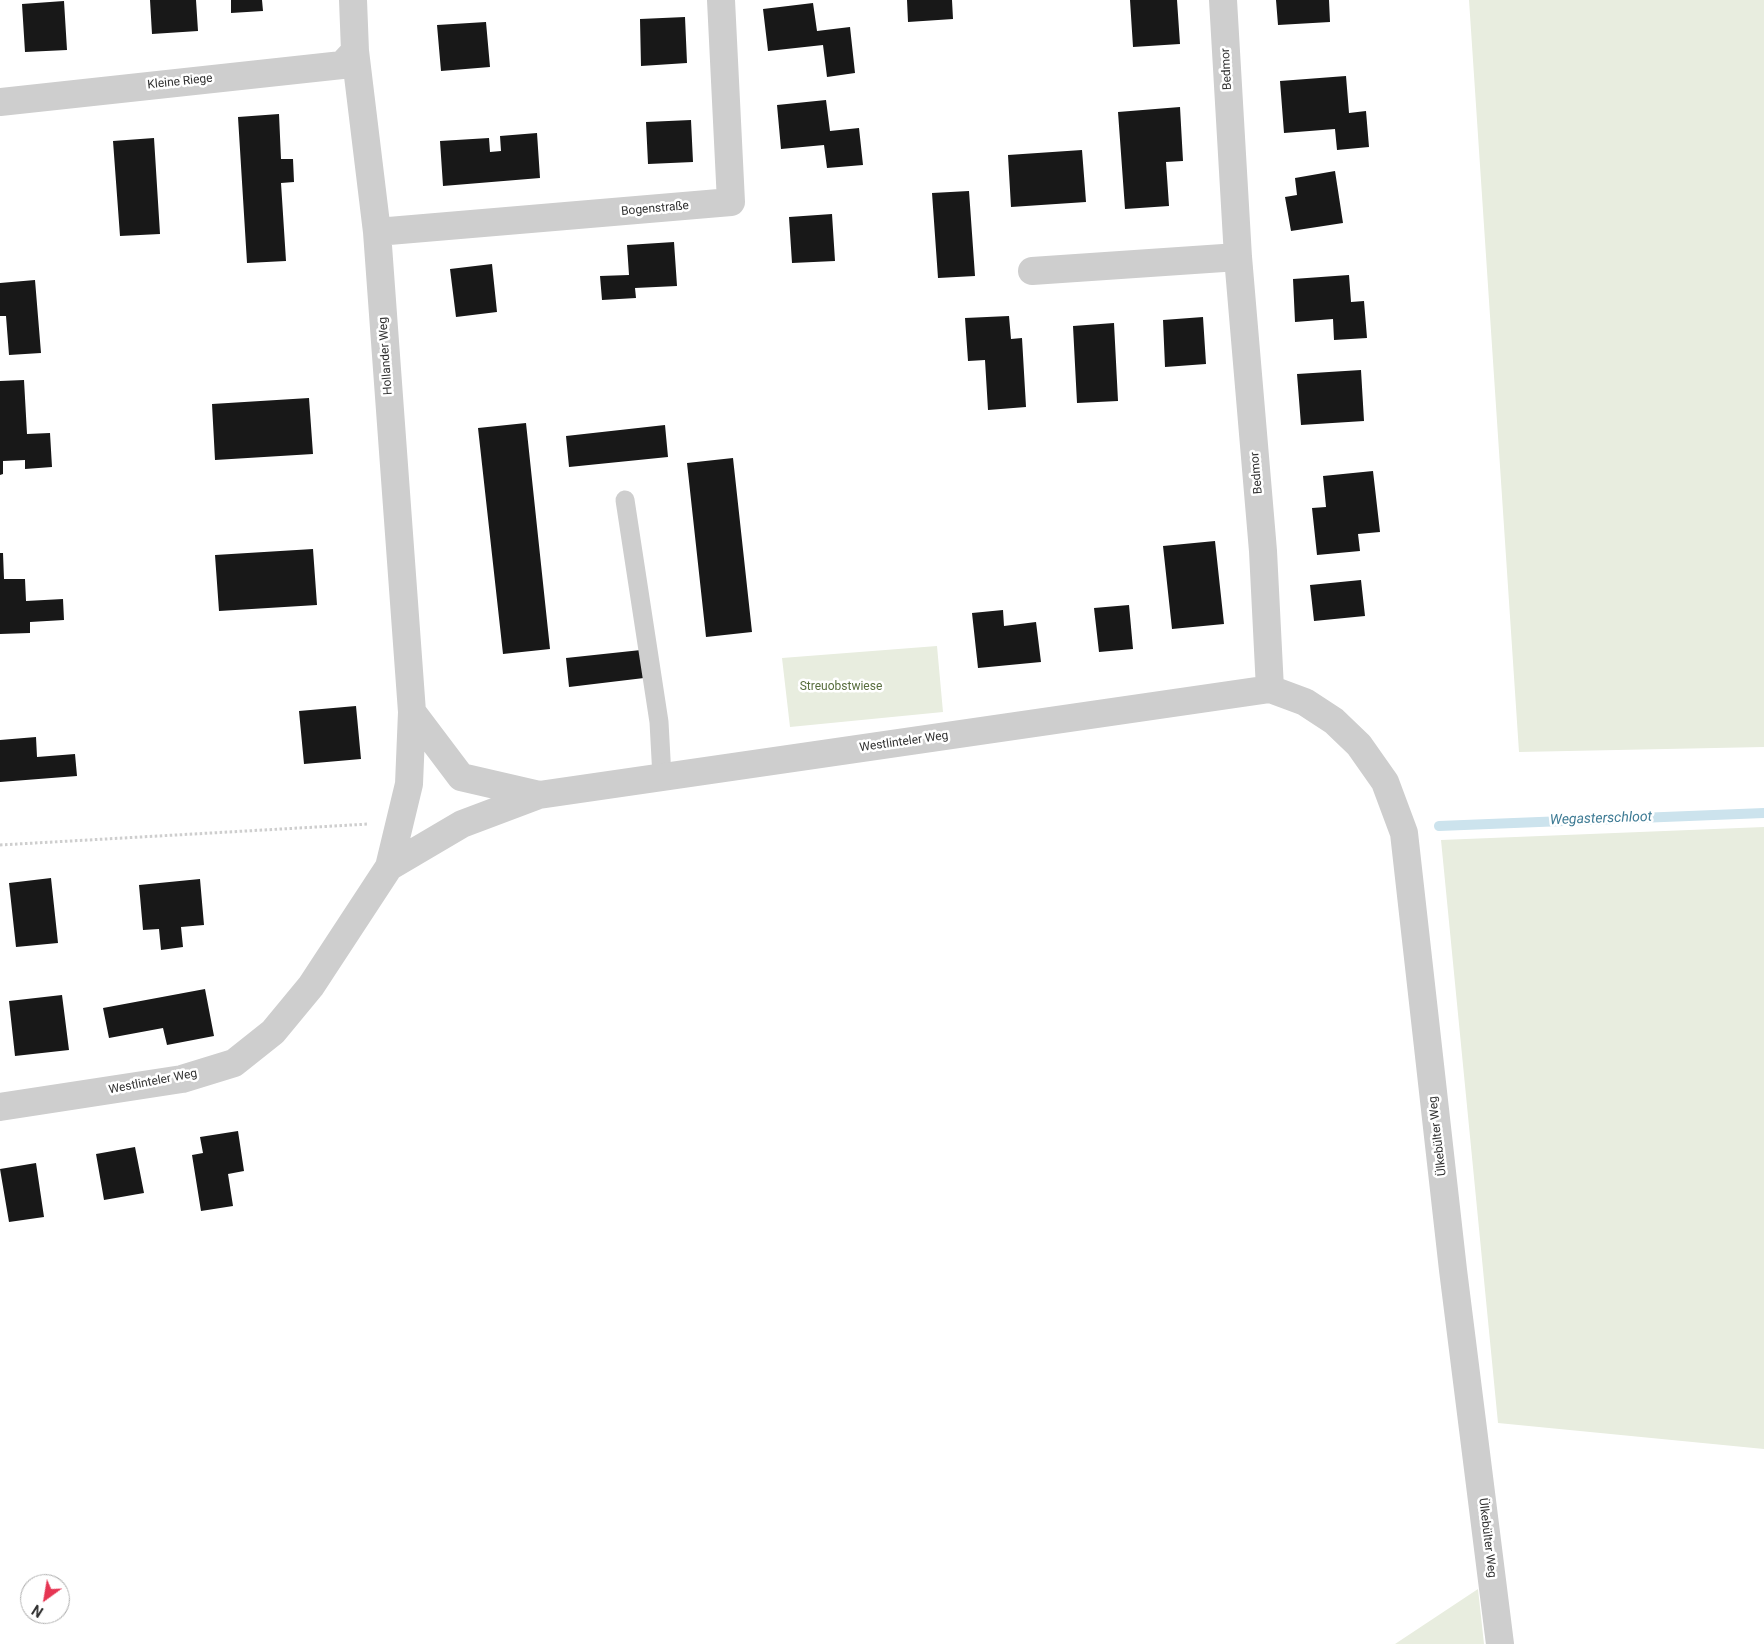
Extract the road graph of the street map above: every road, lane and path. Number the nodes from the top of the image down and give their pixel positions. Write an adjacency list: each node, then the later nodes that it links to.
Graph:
1 (353, 0): 4 (street, Hollander Weg)
2 (720, 0): 6 (street, Bogenstraße)
3 (1223, 0): 7 (street, Bedmor)
4 (355, 51): 5 (street, Kleine Riege); 6 (street, Hollander Weg)
5 (0, 102)
6 (377, 232): 11 (street, Hollander Weg)
7 (1238, 257): 8 (street); 10 (street, Bedmor)
8 (1032, 271)
9 (625, 500): 12 (lane)
10 (1270, 689): 12 (street, Westlinteler Weg); 18 (street, Ülkebülter Weg)
11 (412, 712): 13 (street, Westlinteler Weg); 14 (street, Westlinteler Weg)
12 (662, 777): 13 (street, Westlinteler Weg)
13 (538, 795): 16 (street, Westlinteler Weg)
14 (400, 822): 15 (path); 16 (street, Westlinteler Weg)
15 (0, 844)
16 (389, 867): 17 (street, Westlinteler Weg)
17 (0, 1107)
18 (1500, 1644)

